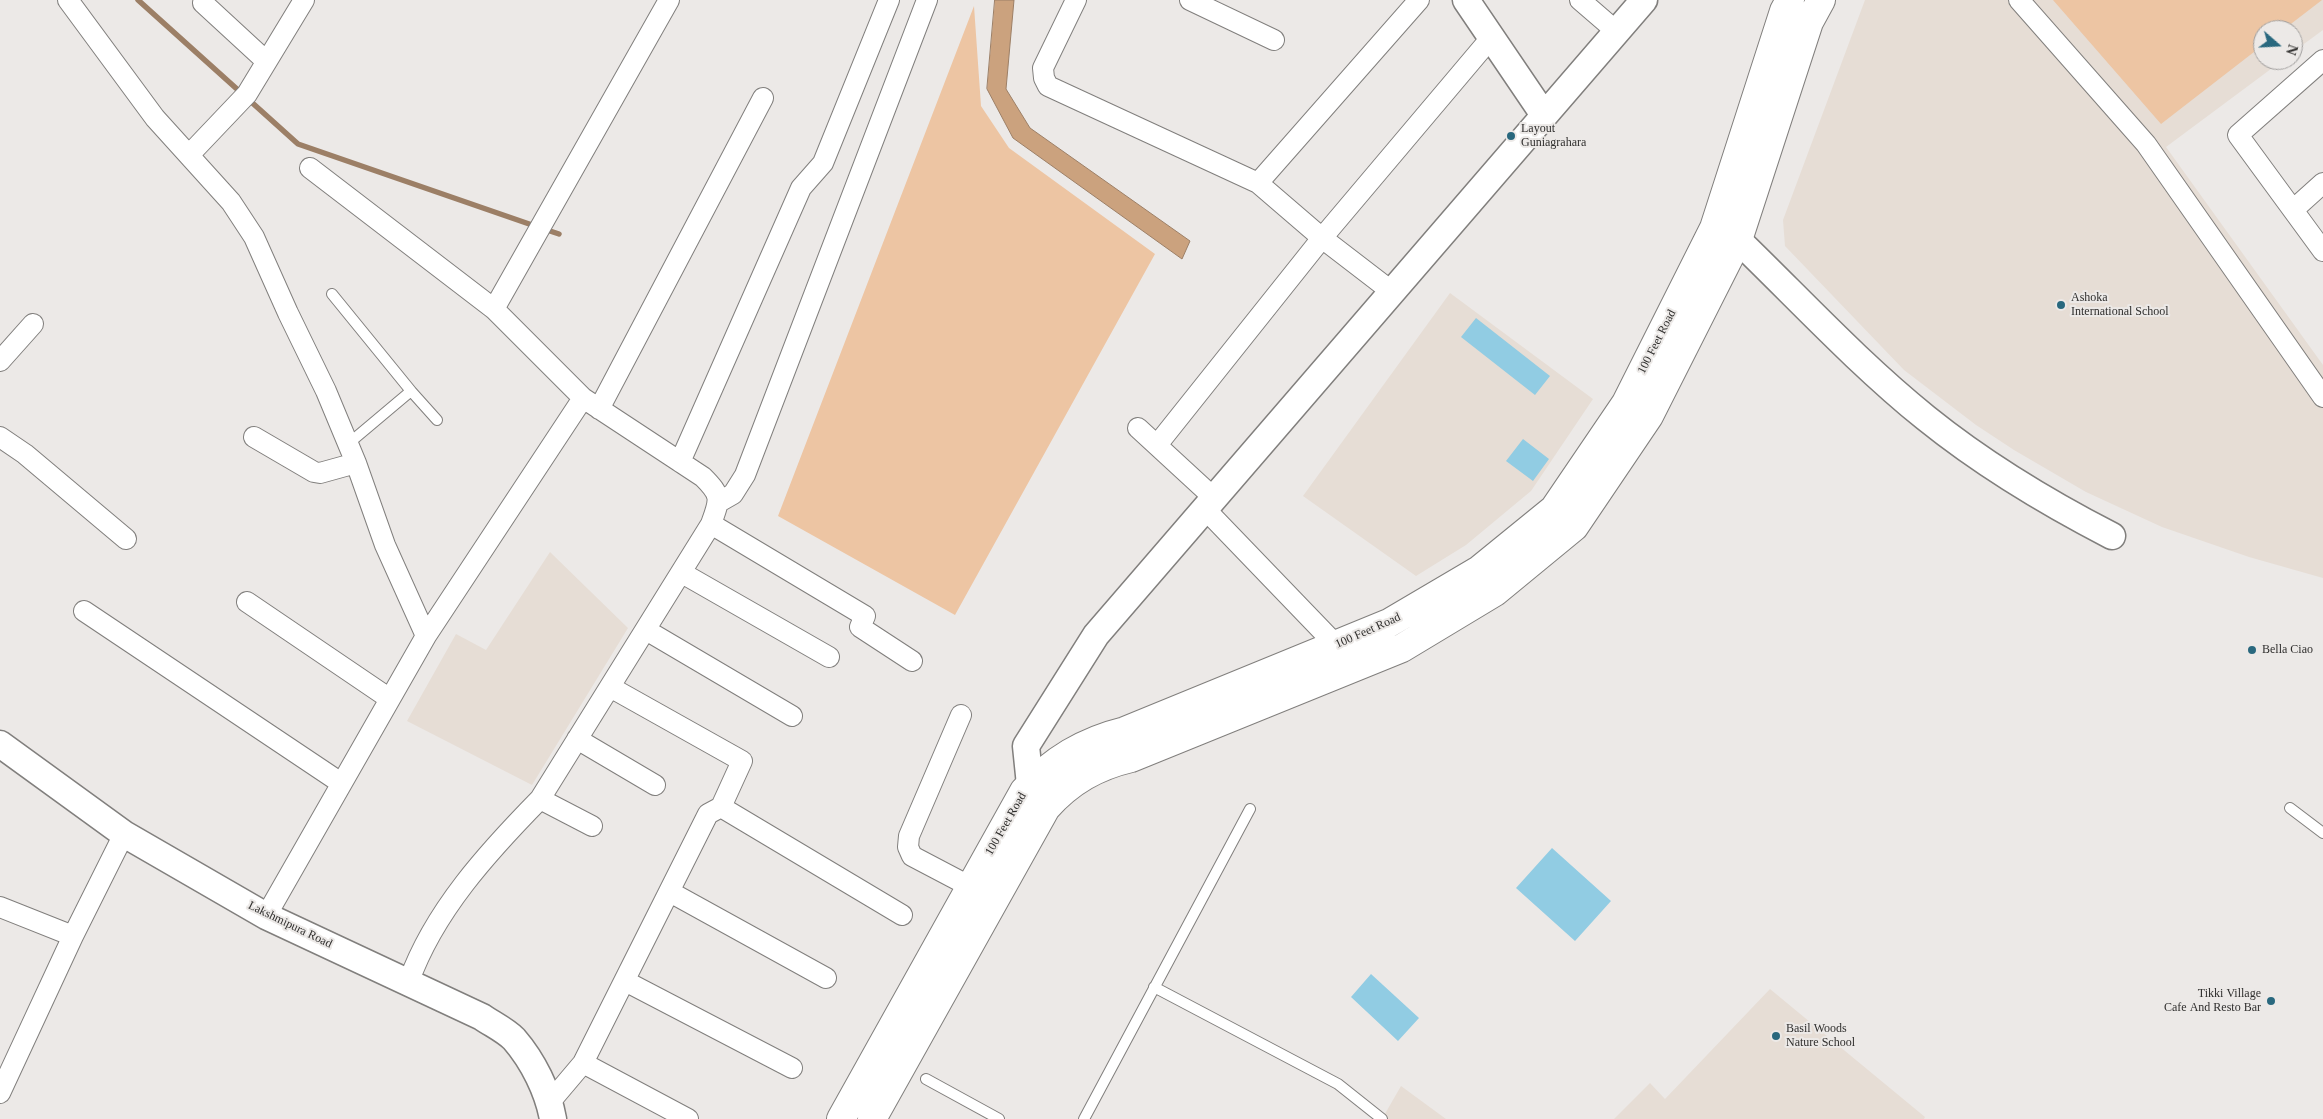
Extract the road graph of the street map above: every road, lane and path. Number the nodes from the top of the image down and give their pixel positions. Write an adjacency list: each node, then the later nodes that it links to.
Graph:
1 (68, 0): 23 (street)
2 (304, 0): 20 (street)
3 (669, 0): 34 (street)
4 (889, 0): 46 (street)
5 (927, 0): 48 (street)
6 (1076, 0): 25 (street)
7 (1190, 0): 18 (street)
8 (1419, 0): 25 (street)
9 (1466, 0): 17 (street)
10 (1580, 0): 16 (street)
11 (1644, 0): 16 (street)
12 (1790, 0): 28 (main road, 100 Feet Road)
13 (1821, 0): 30 (main road)
14 (2019, 0): 38 (street)
15 (203, 3): 20 (street)
16 (1616, 31): 22 (street)
17 (1490, 39): 22 (street); 29 (street)
18 (1274, 40)
19 (2323, 60): 27 (street)
20 (266, 61): 23 (street)
21 (763, 98): 39 (street)
22 (1544, 115): 32 (street)
23 (189, 155): 44 (street)
24 (310, 168): 34 (street)
25 (1258, 183): 29 (street)
26 (2323, 183): 27 (street)
27 (2293, 210): 31 (street)
28 (1714, 228): 30 (street); 58 (main road, 100 Feet Road)
29 (1322, 238): 32 (street); 45 (street)
30 (1738, 240): 51 (street); 72 (main road)
31 (2323, 251)
32 (1392, 291): 49 (street)
33 (332, 294): 37 (lane)
34 (494, 309): 39 (street)
35 (33, 324): 36 (street)
36 (0, 361)
37 (411, 391): 40 (lane); 44 (lane)
38 (2323, 397)
39 (591, 403): 46 (street); 57 (street)
40 (437, 420)
41 (1138, 428): 45 (street)
42 (0, 437): 52 (street)
43 (254, 437): 47 (street)
44 (348, 444): 47 (street)
45 (1157, 445): 49 (street)
46 (680, 462): 48 (street)
47 (356, 463): 57 (street)
48 (719, 502): 50 (street)
49 (1210, 504): 58 (street); 68 (street)
50 (712, 524): 53 (street); 60 (street)
51 (2112, 536)
52 (126, 538)
53 (682, 573): 56 (street); 59 (street)
54 (247, 602): 62 (street)
55 (84, 611): 67 (street)
56 (646, 630): 61 (street); 64 (street)
57 (426, 636): 62 (street)
58 (1336, 645): 68 (main road, 100 Feet Road)
59 (829, 657)
60 (912, 661)
61 (610, 687): 65 (street); 71 (street)
62 (390, 699): 67 (street)
63 (961, 715): 78 (street)
64 (792, 716)
65 (577, 739): 69 (street); 70 (street)
66 (0, 744): 77 (street, Lakshmipura Road)
67 (342, 783): 81 (street)
68 (1030, 785): 72 (street); 78 (main road, 100 Feet Road)
69 (655, 786)
70 (540, 799): 75 (street); 85 (street)
71 (721, 807): 79 (street); 82 (street)
72 (1046, 808): 95 (main road)
73 (2290, 808): 76 (lane)
74 (1250, 809): 87 (lane)
75 (592, 826)
76 (2323, 833)
77 (124, 834): 81 (street, Lakshmipura Road); 83 (street)
78 (971, 887): 94 (main road, 100 Feet Road)
79 (670, 892): 84 (street); 86 (street)
80 (0, 907): 83 (street)
81 (266, 916): 85 (street, Lakshmipura Road)
82 (902, 916)
83 (73, 936): 91 (street)
84 (826, 978)
85 (409, 981): 92 (street, Lakshmipura Road)
86 (625, 981): 88 (street); 89 (street)
87 (1154, 987): 97 (lane); 98 (lane)
88 (583, 1063): 92 (street); 93 (street)
89 (792, 1068)
90 (926, 1080): 96 (lane)
91 (0, 1093)
92 (552, 1110)
93 (688, 1119)
94 (841, 1119)
95 (872, 1119)
96 (999, 1119)
97 (1084, 1119)
98 (1382, 1119)

